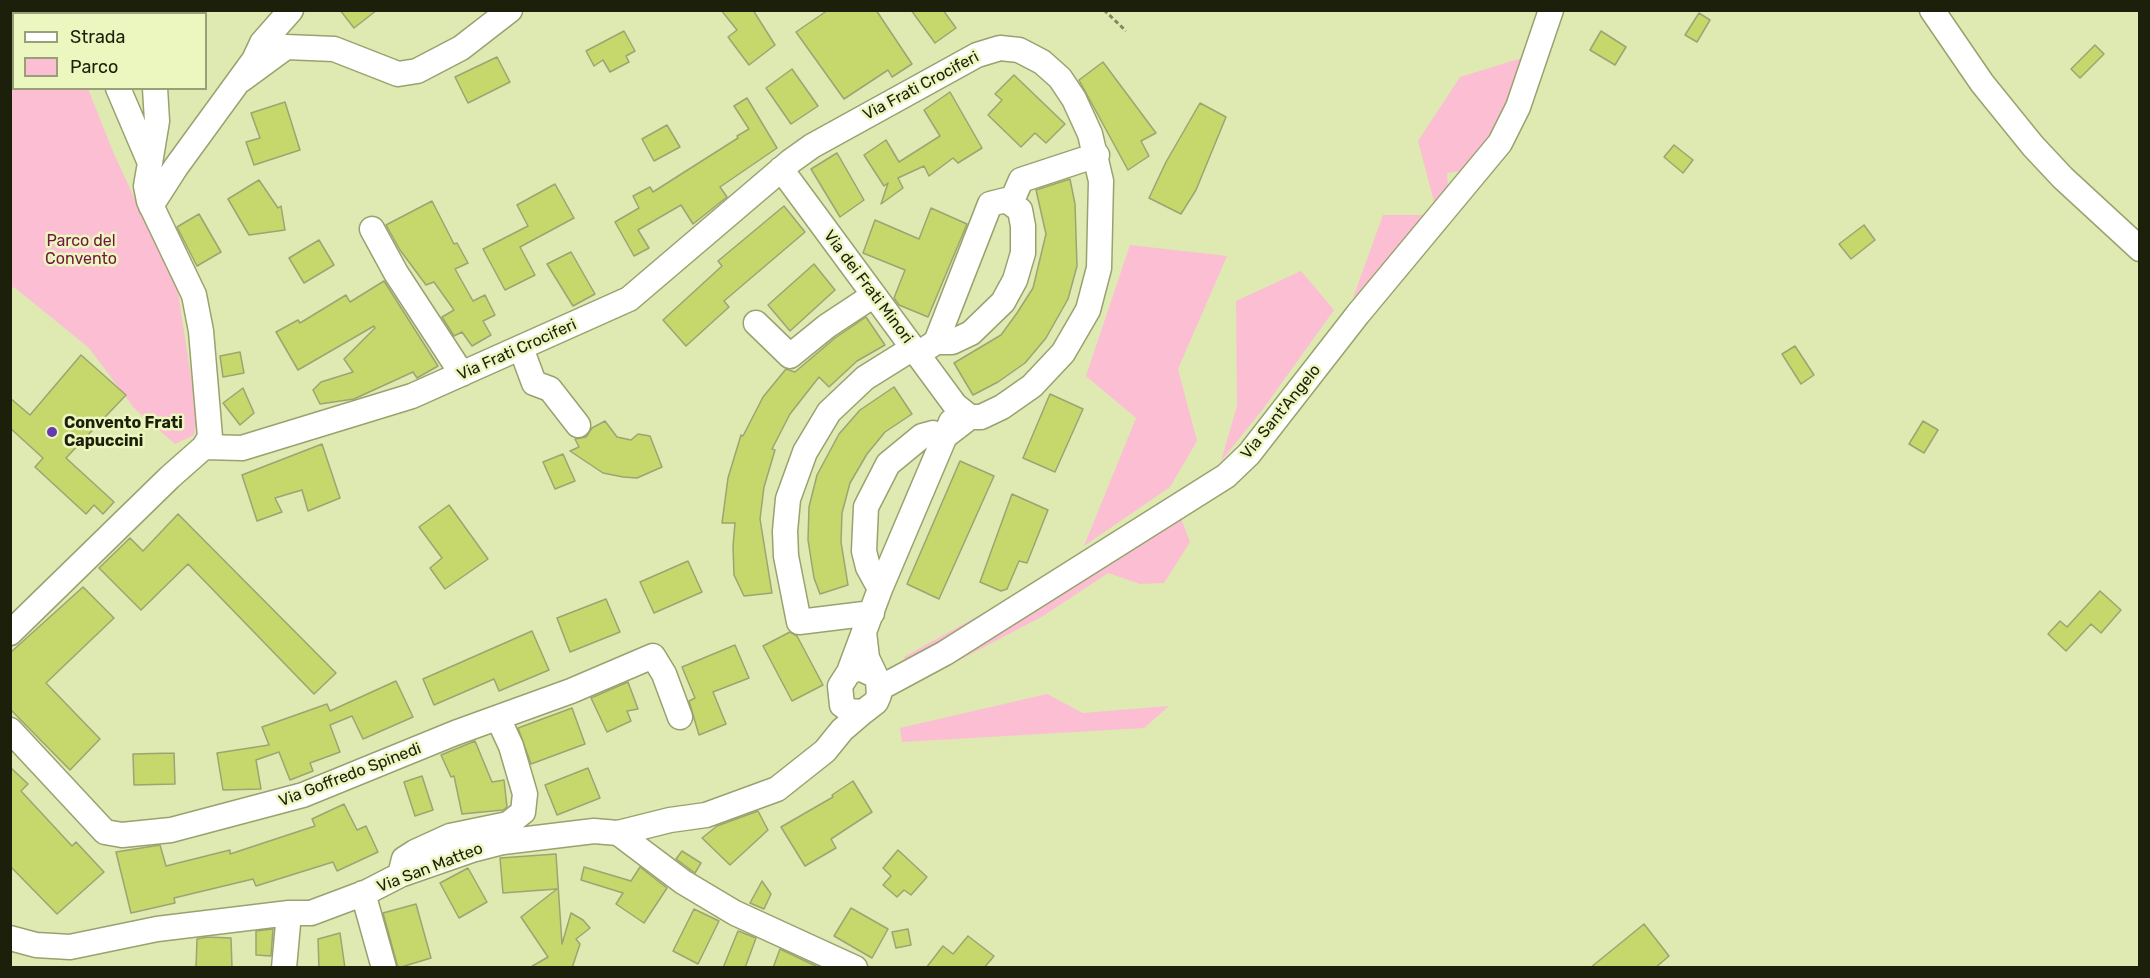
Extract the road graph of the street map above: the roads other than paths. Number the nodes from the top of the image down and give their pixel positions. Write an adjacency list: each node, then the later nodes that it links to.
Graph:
1 (291, 10): 5 (street)
2 (510, 10): 5 (street)
3 (1551, 10): 28 (street, Via Sant'Angelo)
4 (1932, 10): 14 (street)
5 (247, 70): 12 (street)
6 (119, 90): 9 (street)
7 (155, 90): 9 (street)
8 (1097, 155): 10 (street, Via Frati Crociferi); 11 (street); 20 (street, Via Frati Crociferi)
9 (150, 163): 12 (street)
10 (781, 169): 15 (street, Via dei Frati Minori); 17 (street, Via Frati Crociferi)
11 (1011, 203): 18 (street); 18 (street)
12 (151, 206): 23 (street)
13 (372, 229): 19 (street)
14 (2139, 249)
15 (874, 295): 16 (street); 18 (street, Via dei Frati Minori)
16 (756, 323)
17 (521, 348): 19 (street, Via Frati Crociferi); 21 (street)
18 (922, 348): 20 (street, Via dei Frati Minori); 25 (street)
19 (462, 375): 23 (street, Via Frati Crociferi)
20 (963, 411): 22 (street)
21 (578, 425)
22 (944, 437): 24 (street); 24 (street)
23 (204, 447): 26 (street)
24 (880, 589): 25 (street)
25 (868, 622): 27 (street); 28 (street)
26 (11, 633)
27 (849, 672): 28 (street); 29 (street)
28 (877, 681): 30 (street, Via Sant'Angelo)
29 (840, 701): 30 (street); 34 (street)
30 (863, 712): 34 (street, Via Sant'Angelo)
31 (680, 717): 32 (street, Via Goffredo Spinedi)
32 (498, 718): 33 (street, Via Goffredo Spinedi); 36 (street)
33 (10, 730)
34 (825, 752): 35 (street, Via Sant'Angelo)
35 (618, 833): 36 (street, Via San Matteo); 40 (street)
36 (400, 875): 37 (street, Via San Matteo)
37 (363, 893): 38 (street, Via San Matteo); 42 (street)
38 (289, 913): 39 (street, Via San Matteo); 41 (street)
39 (10, 938)
40 (816, 958): 43 (street)
41 (284, 968)
42 (384, 968)
43 (855, 968)

